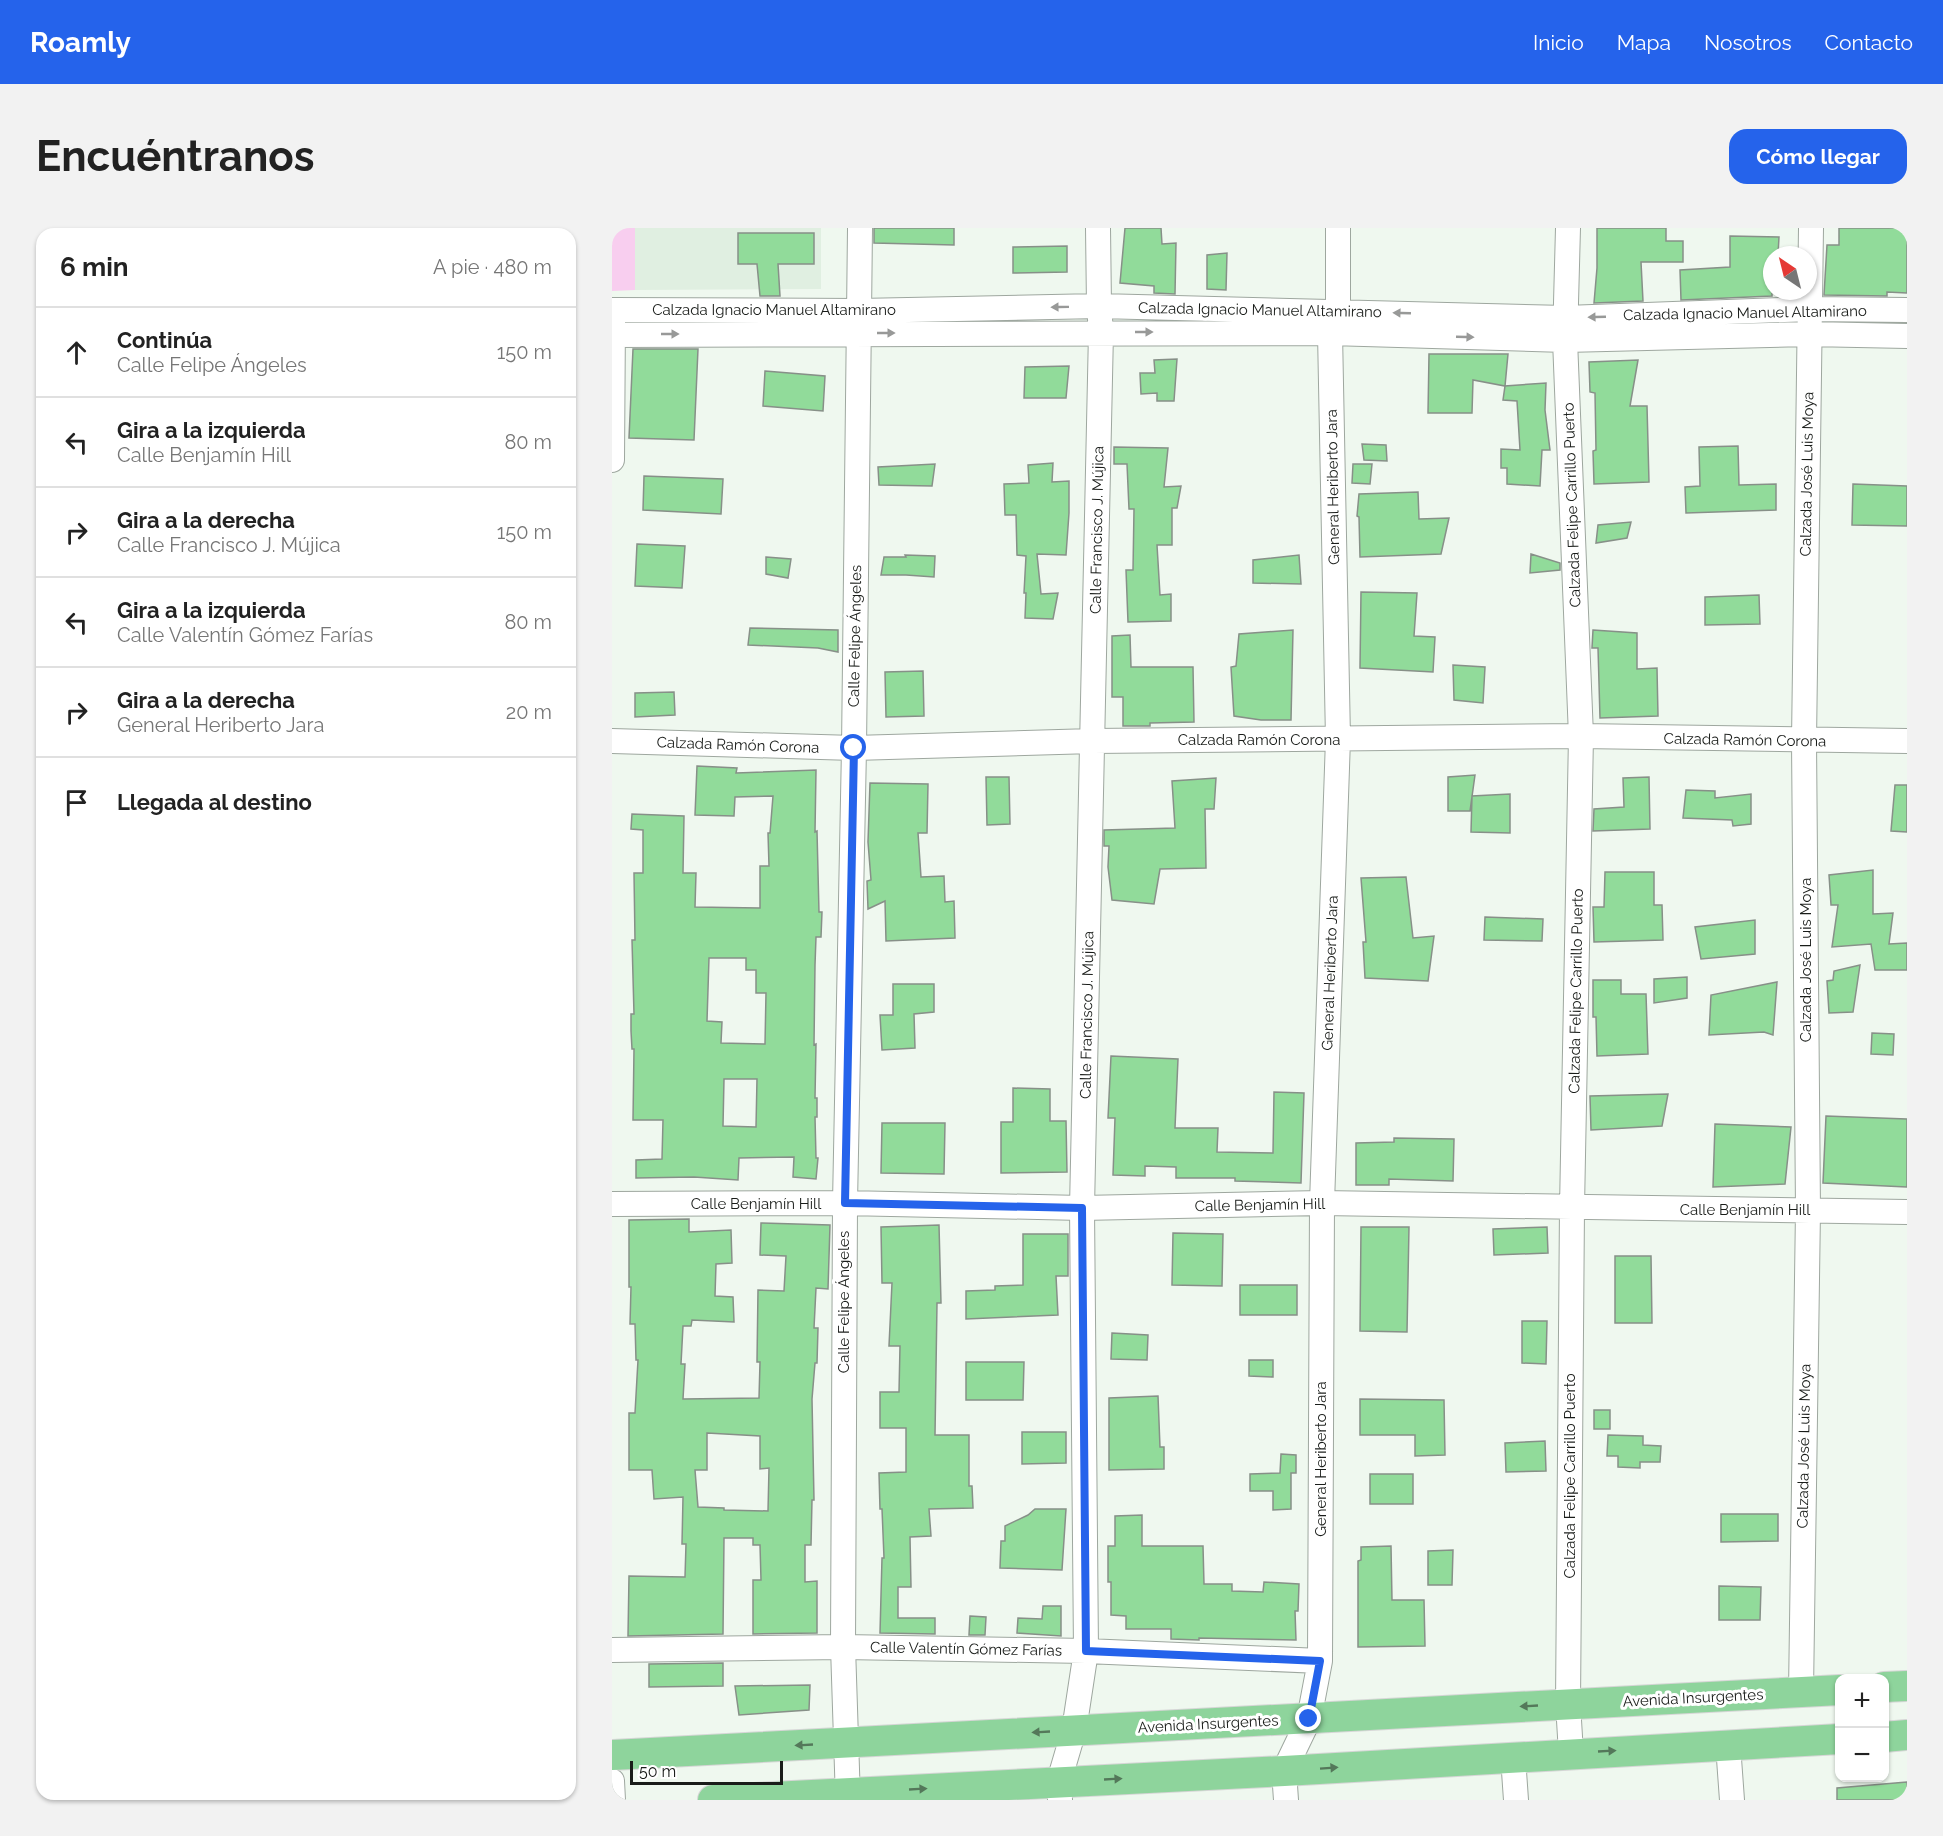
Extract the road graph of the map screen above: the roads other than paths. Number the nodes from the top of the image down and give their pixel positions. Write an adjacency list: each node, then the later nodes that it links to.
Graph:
1 (860, 228): 10 (street, Calle Felipe Ángeles)
2 (1098, 228): 6 (street, Calle Francisco J. Mújica)
3 (1338, 228): 11 (street, General Heriberto Jara)
4 (1568, 228): 12 (street, Calzada Felipe Carrillo Puerto)
5 (1811, 228): 7 (street, Calzada José Luis Moya)
6 (1099, 306): 10 (street, Calzada Ignacio Manuel Altamirano, one-way to 10); 11 (street, Calzada Ignacio Manuel Altamirano); 13 (street, Calle Francisco J. Mújica)
7 (1810, 309): 9 (street, Calzada Ignacio Manuel Altamirano); 12 (street, Calzada Ignacio Manuel Altamirano, one-way to 12); 14 (street, Calzada José Luis Moya)
8 (612, 310): 10 (street, Calzada Ignacio Manuel Altamirano); 15 (street)
9 (1907, 310)
10 (859, 322): 13 (street, Calzada Ignacio Manuel Altamirano, one-way to 13); 15 (street, Calzada Ignacio Manuel Altamirano, one-way to 10); 24 (street, Calle Felipe Ángeles)
11 (1334, 322): 12 (street, Calzada Ignacio Manuel Altamirano); 13 (street, Calzada Ignacio Manuel Altamirano, one-way to 11); 19 (street, General Heriberto Jara)
12 (1566, 329): 14 (street, Calzada Ignacio Manuel Altamirano); 18 (street, Calzada Felipe Carrillo Puerto)
13 (1101, 332): 21 (street, Calle Francisco J. Mújica)
14 (1808, 334): 16 (street, Calzada Ignacio Manuel Altamirano); 22 (street, Calzada José Luis Moya)
15 (613, 335): 17 (street)
16 (1907, 336)
17 (612, 460)
18 (1581, 736): 19 (street, Calzada Ramón Corona); 22 (street, Calzada Ramón Corona); 29 (street, Calzada Felipe Carrillo Puerto)
19 (1338, 739): 21 (street, Calzada Ramón Corona); 26 (street, General Heriberto Jara)
20 (612, 741): 24 (street, Calzada Ramón Corona)
21 (1093, 741): 24 (street, Calzada Ramón Corona); 28 (street, Calle Francisco J. Mújica)
22 (1804, 741): 23 (street, Calzada Ramón Corona); 30 (street, Calzada José Luis Moya)
23 (1907, 741)
24 (854, 748): 25 (street, Calle Felipe Ángeles)
25 (845, 1203): 27 (street, Calle Benjamín Hill); 28 (street, Calle Benjamín Hill); 32 (street, Calle Felipe Ángeles)
26 (1322, 1203): 28 (street, Calle Benjamín Hill); 29 (street, Calle Benjamín Hill); 35 (street, General Heriberto Jara)
27 (612, 1204)
28 (1082, 1208): 34 (street, Calle Francisco J. Mújica)
29 (1572, 1208): 30 (street, Calle Benjamín Hill); 40 (street, Calzada Felipe Carrillo Puerto)
30 (1808, 1210): 31 (street, Calle Benjamín Hill); 39 (street, Calzada José Luis Moya)
31 (1907, 1212)
32 (843, 1647): 33 (street, Calle Valentín Gómez Farías); 34 (street, Calle Valentín Gómez Farías); 46 (street, Calle Felipe Ángeles)
33 (612, 1650)
34 (1086, 1651): 35 (street, Calle Valentín Gómez Farías); 42 (street, Calle Francisco J. Mújica)
35 (1320, 1661): 41 (street, General Heriberto Jara)
36 (1907, 1686): 37 (main road)
37 (1889, 1687)
38 (1835, 1690): 39 (main road, Avenida Insurgentes)
39 (1801, 1692): 40 (main road, Avenida Insurgentes)
40 (1568, 1704): 41 (main road, Avenida Insurgentes, one-way to 41); 48 (street, Calzada Felipe Carrillo Puerto)
41 (1309, 1719): 42 (main road, Avenida Insurgentes); 52 (street, General Heriberto Jara)
42 (1074, 1731): 46 (main road, Avenida Insurgentes, one-way to 46); 53 (street, Calle Francisco J. Mújica)
43 (1907, 1735): 44 (main road)
44 (1889, 1737)
45 (1835, 1739): 47 (main road)
46 (846, 1743): 49 (main road, Avenida Insurgentes, one-way to 49); 54 (street, Calle Felipe Ángeles)
47 (1728, 1745): 48 (main road, one-way to 47); 58 (street)
48 (1571, 1753): 50 (main road)
49 (612, 1755)
50 (1513, 1757): 52 (main road, one-way to 50); 57 (street)
51 (612, 1781): 55 (street)
52 (1285, 1786): 53 (main road, one-way to 52)
53 (1060, 1791): 54 (main road, one-way to 53)
54 (848, 1796): 56 (main road)
55 (614, 1800)
56 (713, 1800)
57 (1516, 1800)
58 (1732, 1800)

